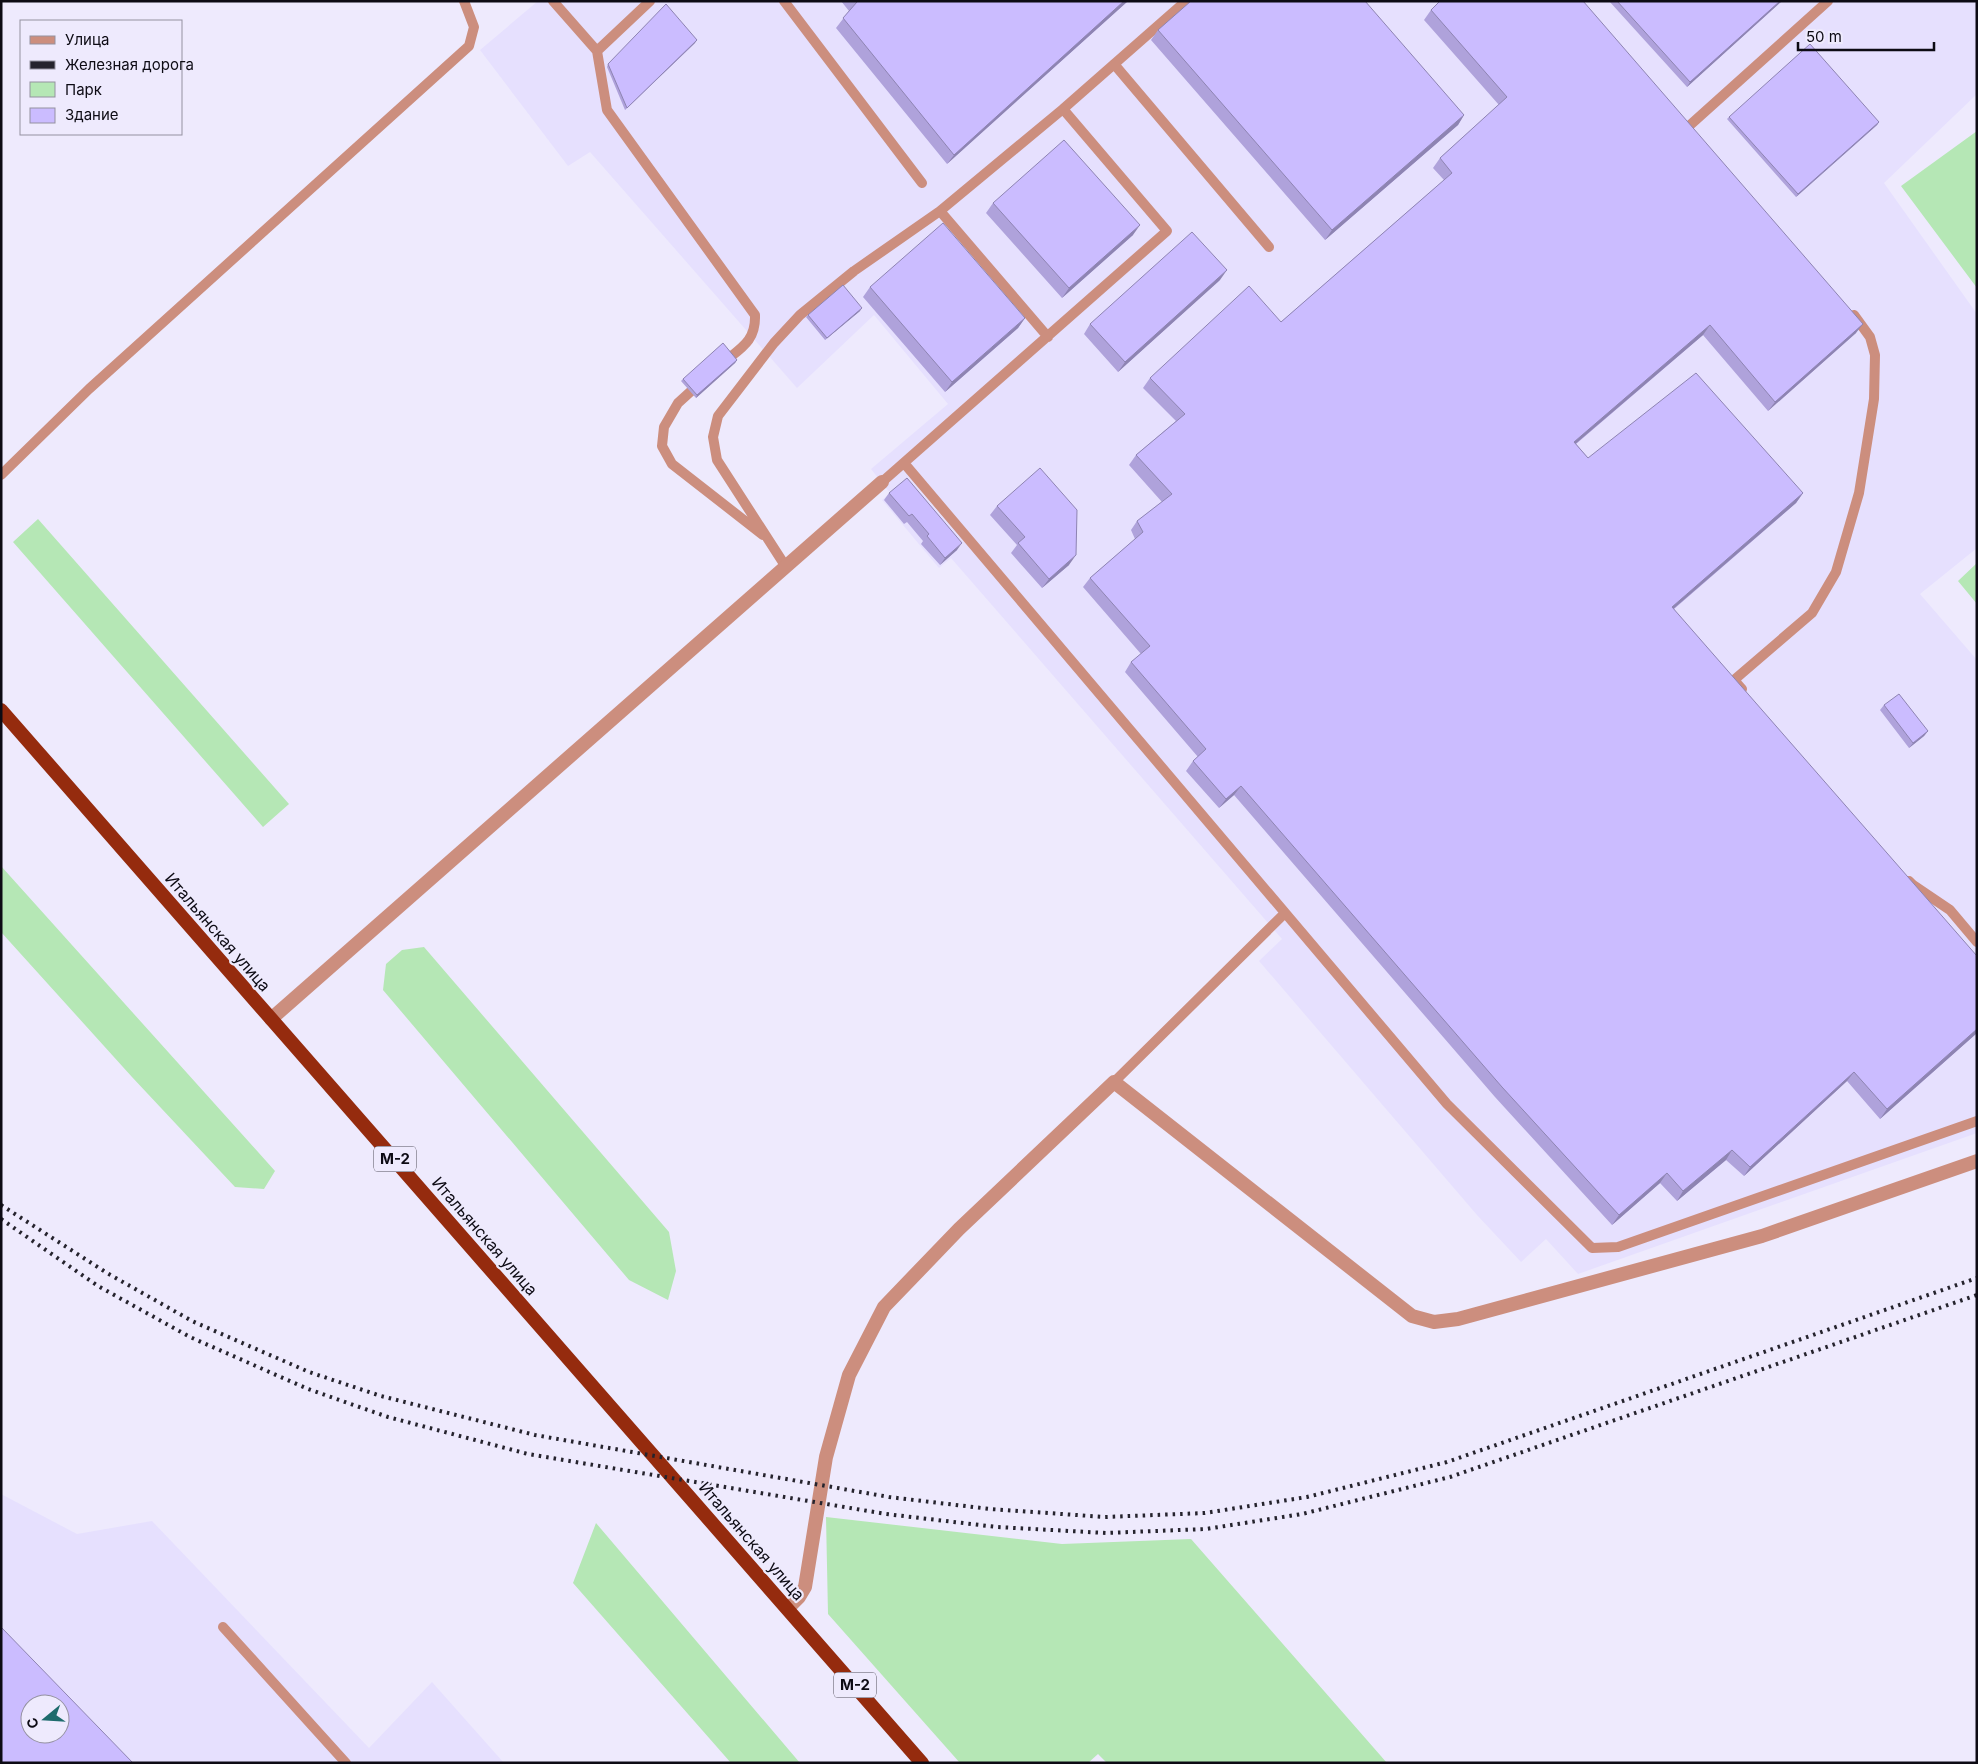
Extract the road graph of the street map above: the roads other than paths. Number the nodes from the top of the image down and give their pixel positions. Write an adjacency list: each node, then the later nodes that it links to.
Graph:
1 (464, 1): 17 (lane)
2 (553, 1): 7 (lane)
3 (650, 1): 7 (lane)
4 (784, 1): 11 (lane)
5 (1186, 1): 8 (lane)
6 (1828, 1): 10 (lane)
7 (597, 51): 19 (lane)
8 (1114, 64): 9 (lane); 13 (lane)
9 (1063, 109): 12 (lane); 15 (lane)
10 (1689, 126)
11 (922, 183)
12 (940, 211): 15 (lane); 19 (lane)
13 (1269, 247)
14 (1849, 309): 21 (lane)
15 (1048, 337): 16 (lane)
16 (904, 463): 18 (lane); 24 (lane)
17 (1, 475)
18 (882, 482): 20 (street)
19 (763, 535): 20 (lane)
20 (786, 567): 26 (street)
21 (1746, 695)
22 (1, 710): 26 (highway, Итальянская улица / М-2)
23 (1900, 871): 25 (lane)
24 (1284, 914): 27 (lane); 28 (lane)
25 (1977, 942)
26 (271, 1019): 30 (highway, Итальянская улица / М-2)
27 (1114, 1082): 29 (street); 30 (street)
28 (1977, 1121)
29 (1977, 1161)
30 (788, 1608): 33 (highway, Итальянская улица / М-2)
31 (223, 1627): 32 (lane)
32 (346, 1763)
33 (922, 1763)

